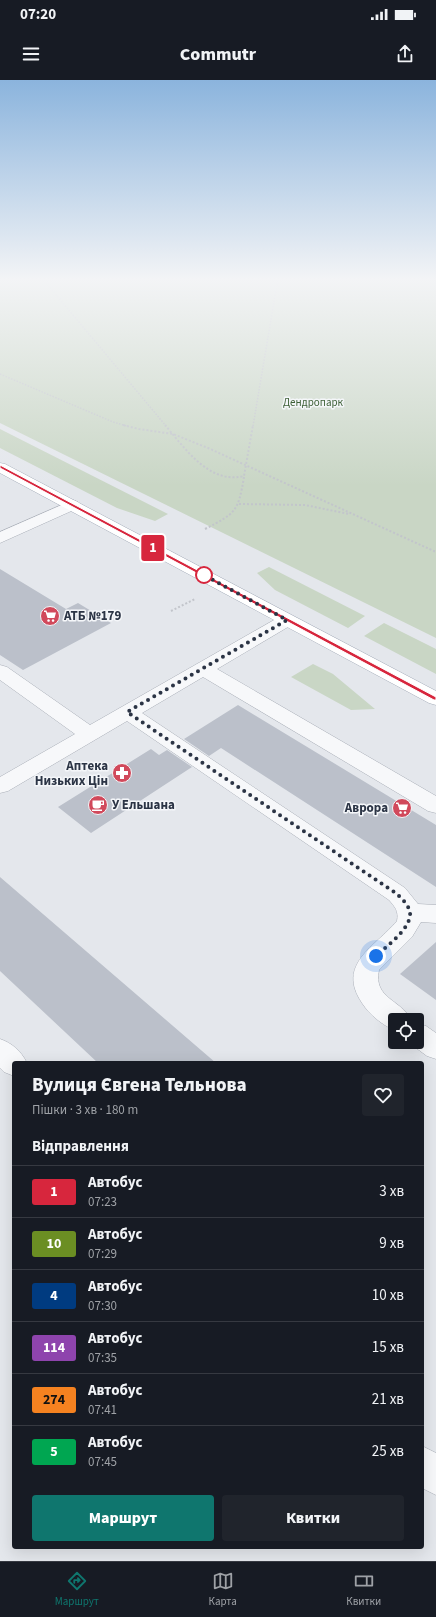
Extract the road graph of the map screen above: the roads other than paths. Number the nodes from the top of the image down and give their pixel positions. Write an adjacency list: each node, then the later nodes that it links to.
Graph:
1 (0, 467): 2 (main road)
2 (73, 505): 3 (street); 4 (main road)
3 (0, 538)
4 (287, 620): 5 (street); 7 (main road)
5 (204, 669): 8 (street); 11 (street)
6 (0, 671): 9 (street)
7 (436, 699)
8 (127, 712): 9 (street); 12 (street)
9 (89, 734): 10 (street)
10 (0, 786)
11 (436, 806)
12 (410, 912): 13 (street); 14 (street)
13 (436, 914)
14 (388, 1013)
15 (424, 1039): 16 (street)
16 (436, 1048)
17 (0, 1050): 18 (street)
18 (12, 1062)
19 (424, 1466): 20 (street)
20 (436, 1477)

